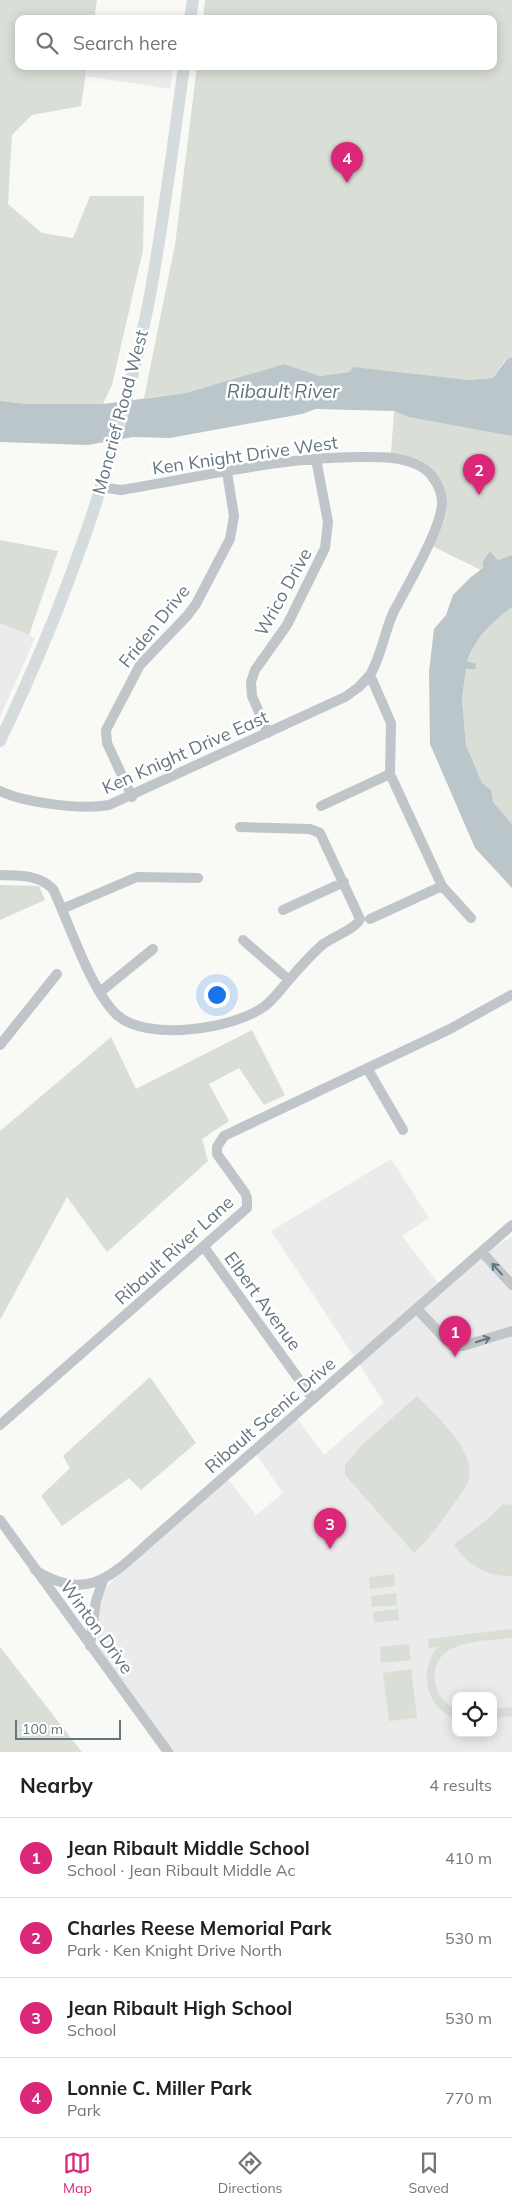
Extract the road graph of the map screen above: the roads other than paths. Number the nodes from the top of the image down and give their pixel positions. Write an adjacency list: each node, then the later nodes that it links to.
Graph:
1 (193, 0): 2 (main road)
2 (191, 15)
3 (183, 70): 6 (main road, Moncrief Road West)
4 (316, 459): 5 (street, Ken Knight Drive West); 7 (street, Ken Knight Drive West); 8 (street, Wrico Drive)
5 (227, 472): 6 (street, Ken Knight Drive West); 12 (street, Friden Drive)
6 (100, 487): 9 (main road, Moncrief Road West)
7 (370, 675): 8 (street, Ken Knight Drive East); 10 (street)
8 (268, 733): 12 (street, Ken Knight Drive East)
9 (0, 741)
10 (390, 774): 13 (street); 18 (street)
11 (0, 791): 12 (street, Ken Knight Drive East)
12 (132, 796)
13 (321, 806)
14 (240, 827): 17 (street)
15 (0, 875): 19 (street)
16 (198, 878): 19 (street)
17 (344, 882): 20 (street); 26 (street)
18 (442, 886): 21 (street); 22 (street)
19 (62, 909): 27 (street)
20 (283, 910)
21 (471, 918)
22 (370, 919)
23 (243, 940): 26 (street)
24 (154, 949): 27 (street)
25 (58, 974): 29 (street)
26 (289, 980): 27 (street)
27 (100, 992)
28 (511, 994): 30 (street, Ribault River Lane)
29 (0, 1045)
30 (367, 1068): 31 (street); 33 (street, Ribault River Lane)
31 (402, 1130)
32 (512, 1225): 34 (street, Ribault Scenic Drive)
33 (204, 1247): 38 (street, Elbert Avenue); 39 (street, Ribault River Lane)
34 (482, 1252): 35 (street, one-way to 34); 36 (street, Ribault Scenic Drive)
35 (512, 1285)
36 (417, 1309): 37 (street, one-way to 37); 38 (street, Ribault Scenic Drive)
37 (512, 1330)
38 (313, 1399): 42 (street, Ribault Scenic Drive)
39 (0, 1425)
40 (0, 1520): 41 (street, Winton Drive)
41 (35, 1570): 42 (street, Ribault Scenic Drive); 43 (street, Winton Drive)
42 (103, 1580): 43 (street)
43 (90, 1646): 44 (street, Winton Drive)
44 (168, 1752)

